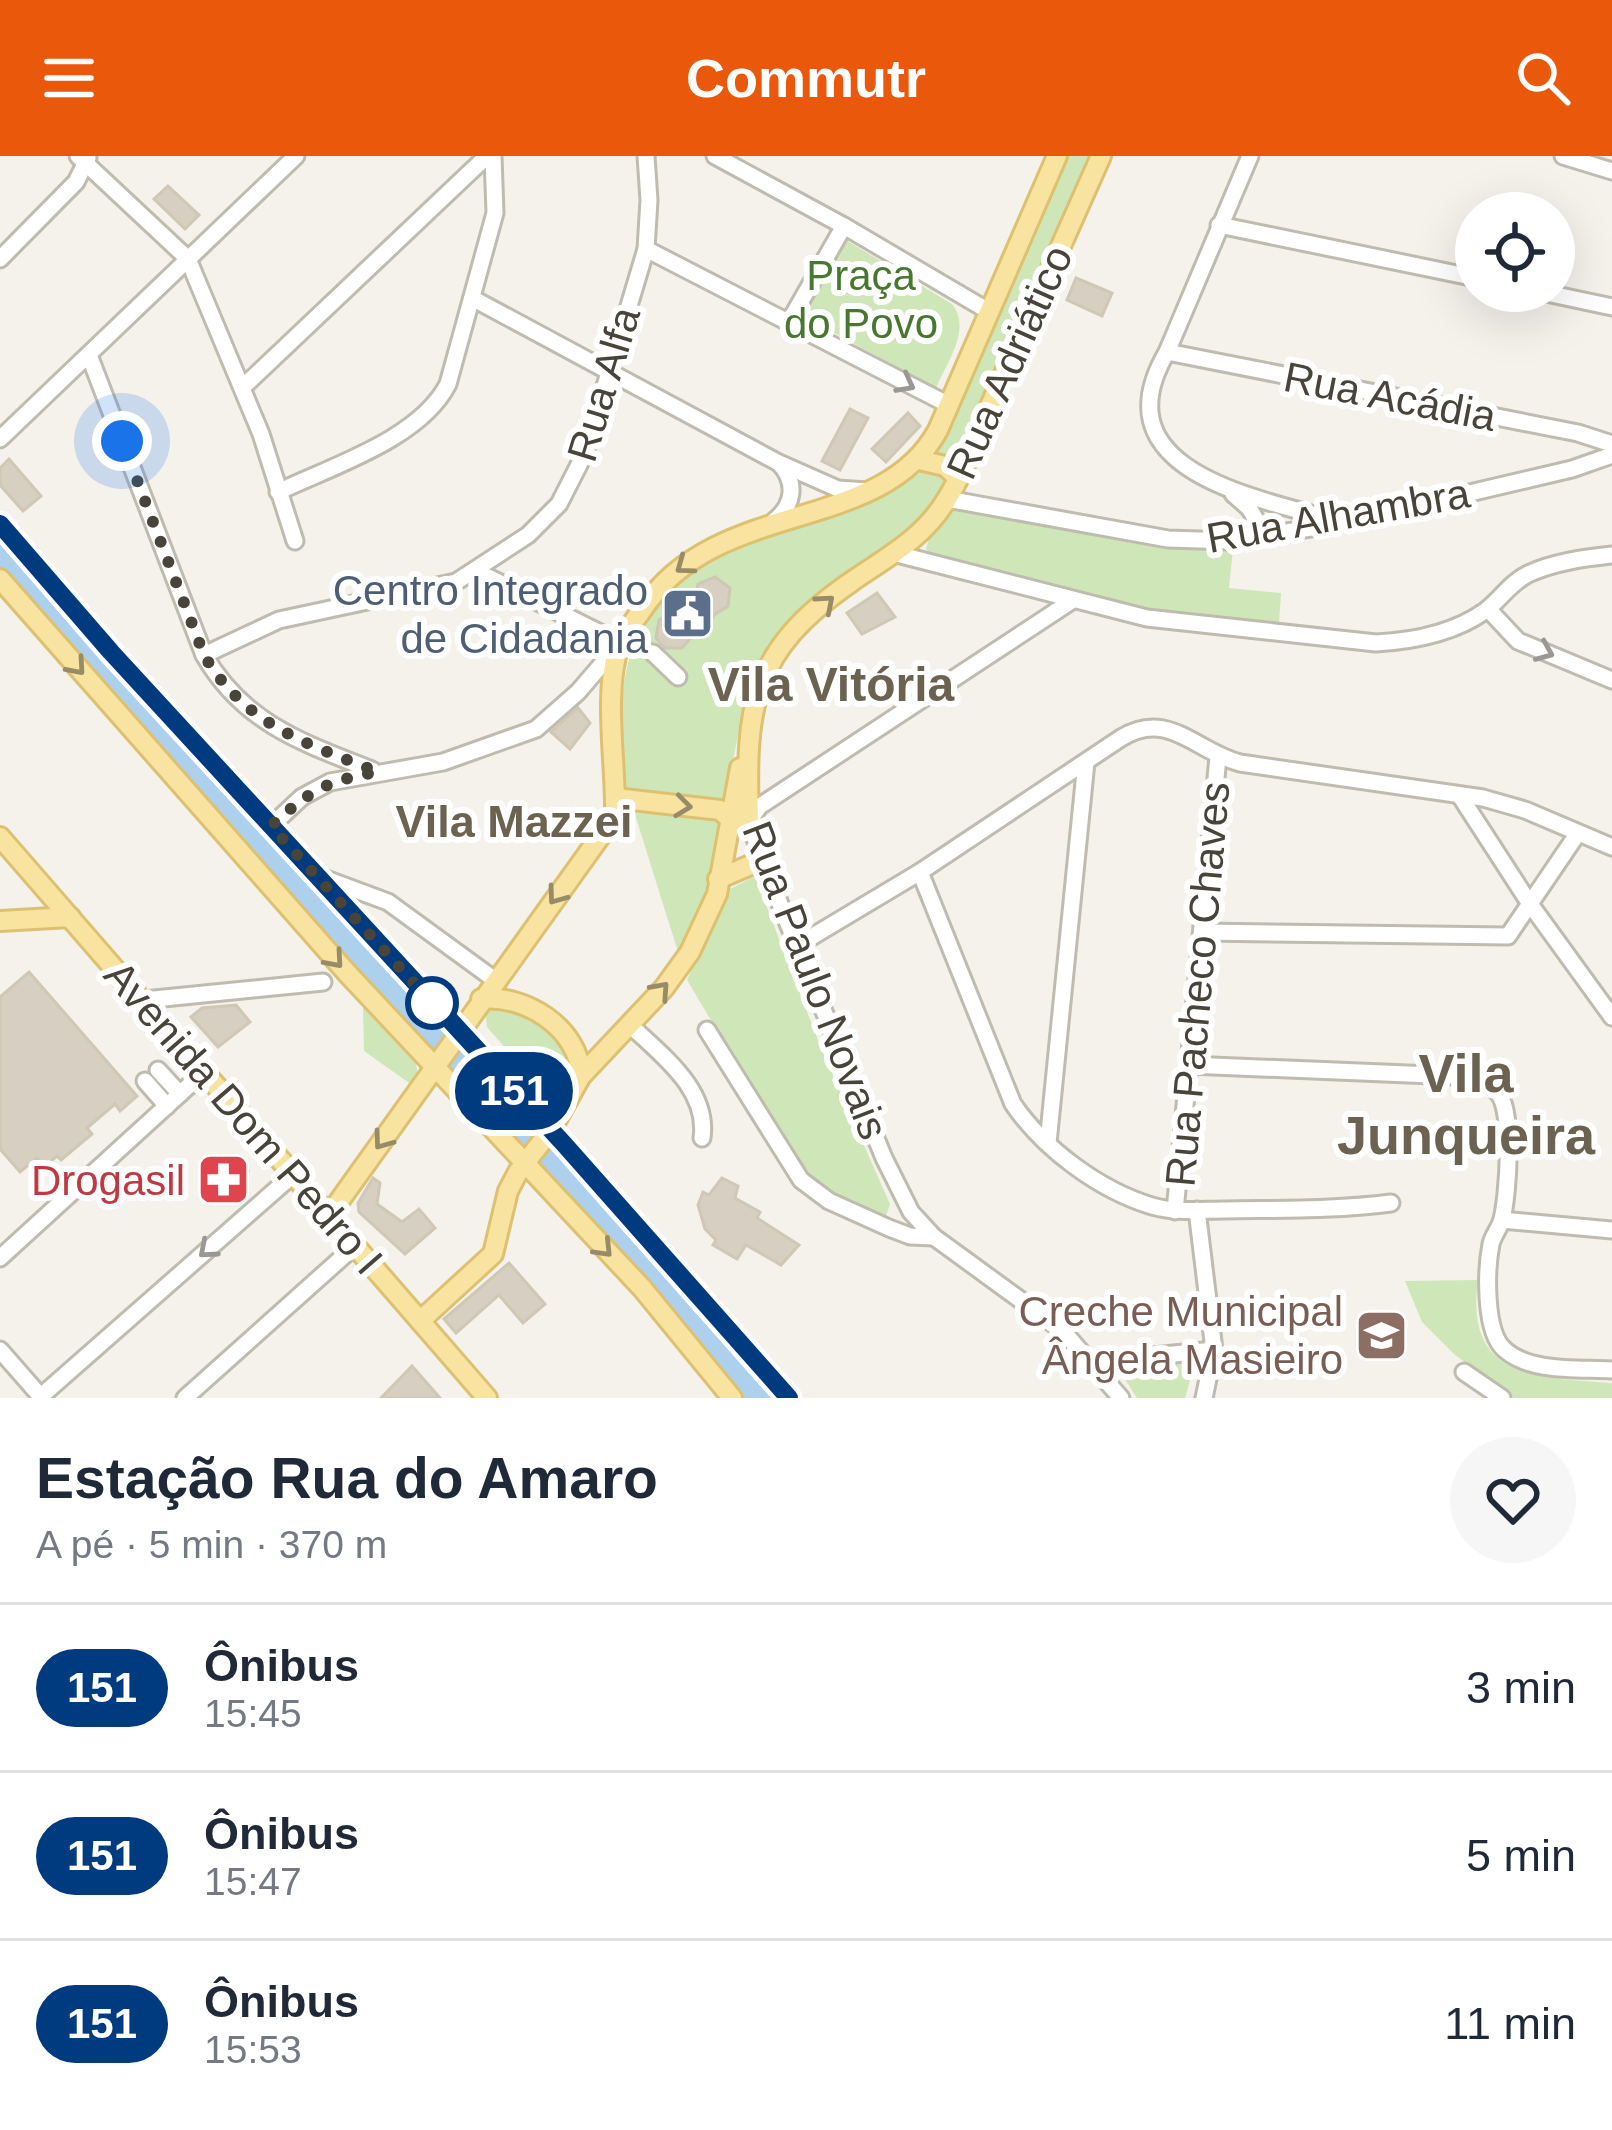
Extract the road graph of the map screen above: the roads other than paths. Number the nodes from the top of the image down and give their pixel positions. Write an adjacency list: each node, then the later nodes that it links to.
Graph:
1 (296, 156): 15 (street)
2 (490, 156): 17 (street); 25 (street)
3 (646, 156): 13 (street, Rua Alfa)
4 (716, 156): 12 (street)
5 (1057, 156): 20 (main road, Rua Adriático)
6 (1101, 156): 32 (main road, Rua Adriático)
7 (1250, 156): 11 (street)
8 (1563, 156): 10 (street)
9 (85, 158): 14 (street); 15 (street)
10 (1612, 171)
11 (1219, 224): 16 (street); 22 (street)
12 (844, 226): 20 (street); 21 (street)
13 (646, 248): 21 (street); 24 (street, Rua Alfa)
14 (0, 259)
15 (188, 259): 23 (street); 25 (street)
16 (1455, 274)
17 (472, 298): 24 (street); 35 (street)
18 (1575, 299): 19 (street)
19 (1612, 307)
20 (990, 312): 26 (main road, Rua Adriático)
21 (789, 322): 26 (street, one-way to 26)
22 (1167, 352): 28 (street, Rua Acádia); 33 (street)
23 (88, 355): 27 (street); 51 (street)
24 (607, 372): 31 (street); 45 (street, Rua Alfa)
25 (243, 387): 35 (street)
26 (949, 405): 30 (main road, Rua Adriático)
27 (0, 439)
28 (1612, 444)
29 (1612, 455): 39 (street, Rua Alhambra)
30 (919, 460): 32 (main road); 34 (main road, Rua Adriático)
31 (778, 462): 34 (street); 38 (street)
32 (958, 478): 36 (main road, Rua Adriático); 37 (street)
33 (1226, 489): 39 (street); 41 (street)
34 (870, 491): 38 (main road, Rua Adriático)
35 (278, 492): 42 (street)
36 (947, 499): 37 (street, Rua Alhambra); 43 (main road, Rua Adriático)
37 (990, 507): 41 (street, Rua Alhambra)
38 (775, 521): 49 (main road, Rua Adriático, one-way to 49)
39 (1342, 523): 41 (street, Rua Alhambra)
40 (0, 524): 62 (main road)
41 (1266, 536)
42 (295, 541)
43 (897, 554): 47 (street); 61 (main road, one-way to 43)
44 (1612, 555): 48 (street)
45 (476, 571): 49 (street); 51 (street, Rua Alfa)
46 (0, 579): 82 (main road, one-way to 82)
47 (1073, 600): 48 (street); 61 (street)
48 (1488, 609): 53 (street, one-way to 53)
49 (620, 643): 54 (street); 55 (main road)
50 (653, 653): 52 (street)
51 (204, 655): 58 (street)
52 (678, 676)
53 (1612, 680)
54 (578, 692): 55 (street); 58 (street)
55 (613, 699): 60 (main road)
56 (1218, 757): 57 (street); 59 (street); 73 (street, Rua Pacheco Chaves)
57 (1086, 762): 67 (street); 89 (street)
58 (378, 772): 62 (street)
59 (1460, 796): 63 (street); 70 (street)
60 (615, 797): 61 (main road, one-way to 61); 75 (main road, one-way to 75)
61 (739, 819): 66 (street, Rua Paulo Novais); 69 (main road)
62 (271, 826): 68 (main road)
63 (1579, 832): 65 (street); 70 (street)
64 (0, 837): 71 (main road, Avenida Dom Pedro I)
65 (1612, 847)
66 (762, 860): 69 (main road); 74 (street, Rua Paulo Novais)
67 (920, 872): 74 (street); 89 (street)
68 (316, 875): 75 (street); 82 (main road)
69 (718, 879): 80 (main road, one-way to 69)
70 (1530, 904): 73 (street); 79 (street)
71 (70, 917): 72 (main road); 78 (main road, Avenida Dom Pedro I)
72 (0, 921)
73 (1202, 932): 83 (street, Rua Pacheco Chaves)
74 (798, 945): 98 (street, Rua Paulo Novais)
75 (494, 980): 77 (main road)
76 (323, 982): 78 (street)
77 (481, 999): 82 (main road); 86 (main road)
78 (145, 1000): 84 (main road, Avenida Dom Pedro I)
79 (1612, 1017)
80 (628, 1024): 86 (main road); 88 (street)
81 (707, 1030): 98 (street)
82 (446, 1048): 90 (main road); 90 (main road); 95 (main road, one-way to 95)
83 (1189, 1065): 94 (street, Rua Pacheco Chaves); 96 (street)
84 (206, 1071): 87 (street); 91 (main road, Avenida Dom Pedro I)
85 (152, 1076): 87 (street)
86 (581, 1076): 90 (main road)
87 (174, 1100): 100 (street)
88 (702, 1138)
89 (1048, 1143): 94 (street)
90 (537, 1148): 101 (main road); 110 (main road, one-way to 110); 111 (main road)
91 (295, 1173): 95 (main road, Avenida Dom Pedro I); 107 (street, one-way to 107)
92 (1391, 1203): 93 (street)
93 (1197, 1210): 94 (street); 103 (street, Rua Pacheco Chaves)
94 (1175, 1211)
95 (330, 1214): 99 (main road, Avenida Dom Pedro I)
96 (1502, 1220): 97 (street); 105 (street)
97 (1612, 1229)
98 (934, 1237): 104 (street, Rua Paulo Novais)
99 (356, 1245): 101 (main road, Avenida Dom Pedro I); 108 (street)
100 (0, 1258)
101 (420, 1321): 109 (main road, Avenida Dom Pedro I)
102 (0, 1350): 107 (street)
103 (1214, 1350): 104 (street); 113 (street, Rua Pacheco Chaves)
104 (1093, 1362): 112 (street, Rua Paulo Novais)
105 (1612, 1370)
106 (1464, 1372): 114 (street)
107 (40, 1398)
108 (186, 1398)
109 (487, 1398)
110 (732, 1398)
111 (789, 1398)
112 (1121, 1398)
113 (1204, 1398)
114 (1502, 1398)

